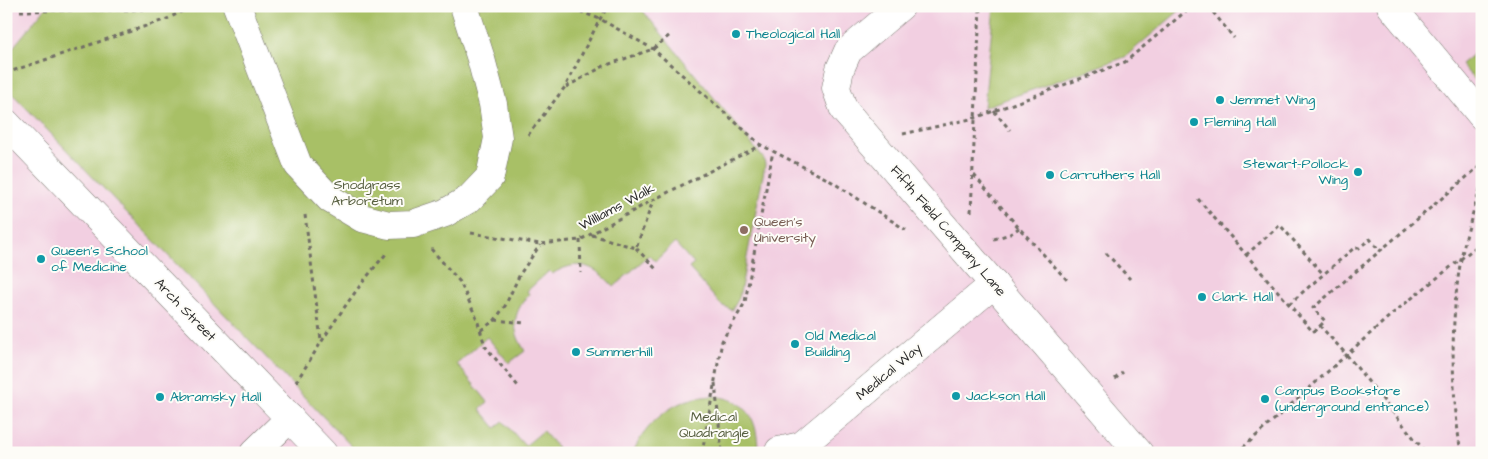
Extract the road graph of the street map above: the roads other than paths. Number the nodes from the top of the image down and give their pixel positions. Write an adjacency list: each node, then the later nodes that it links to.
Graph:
1 (237, 6): 2 (street)
2 (464, 6)
3 (901, 6): 7 (street, Fifth Field Company Lane)
4 (1391, 6): 5 (street)
5 (1482, 116)
6 (6, 123): 8 (street, Arch Street)
7 (994, 284): 9 (street, Medical Way); 12 (street, Fifth Field Company Lane)
8 (285, 413): 10 (street); 11 (street, Arch Street)
9 (779, 451)
10 (254, 453)
11 (323, 453)
12 (1139, 453)

